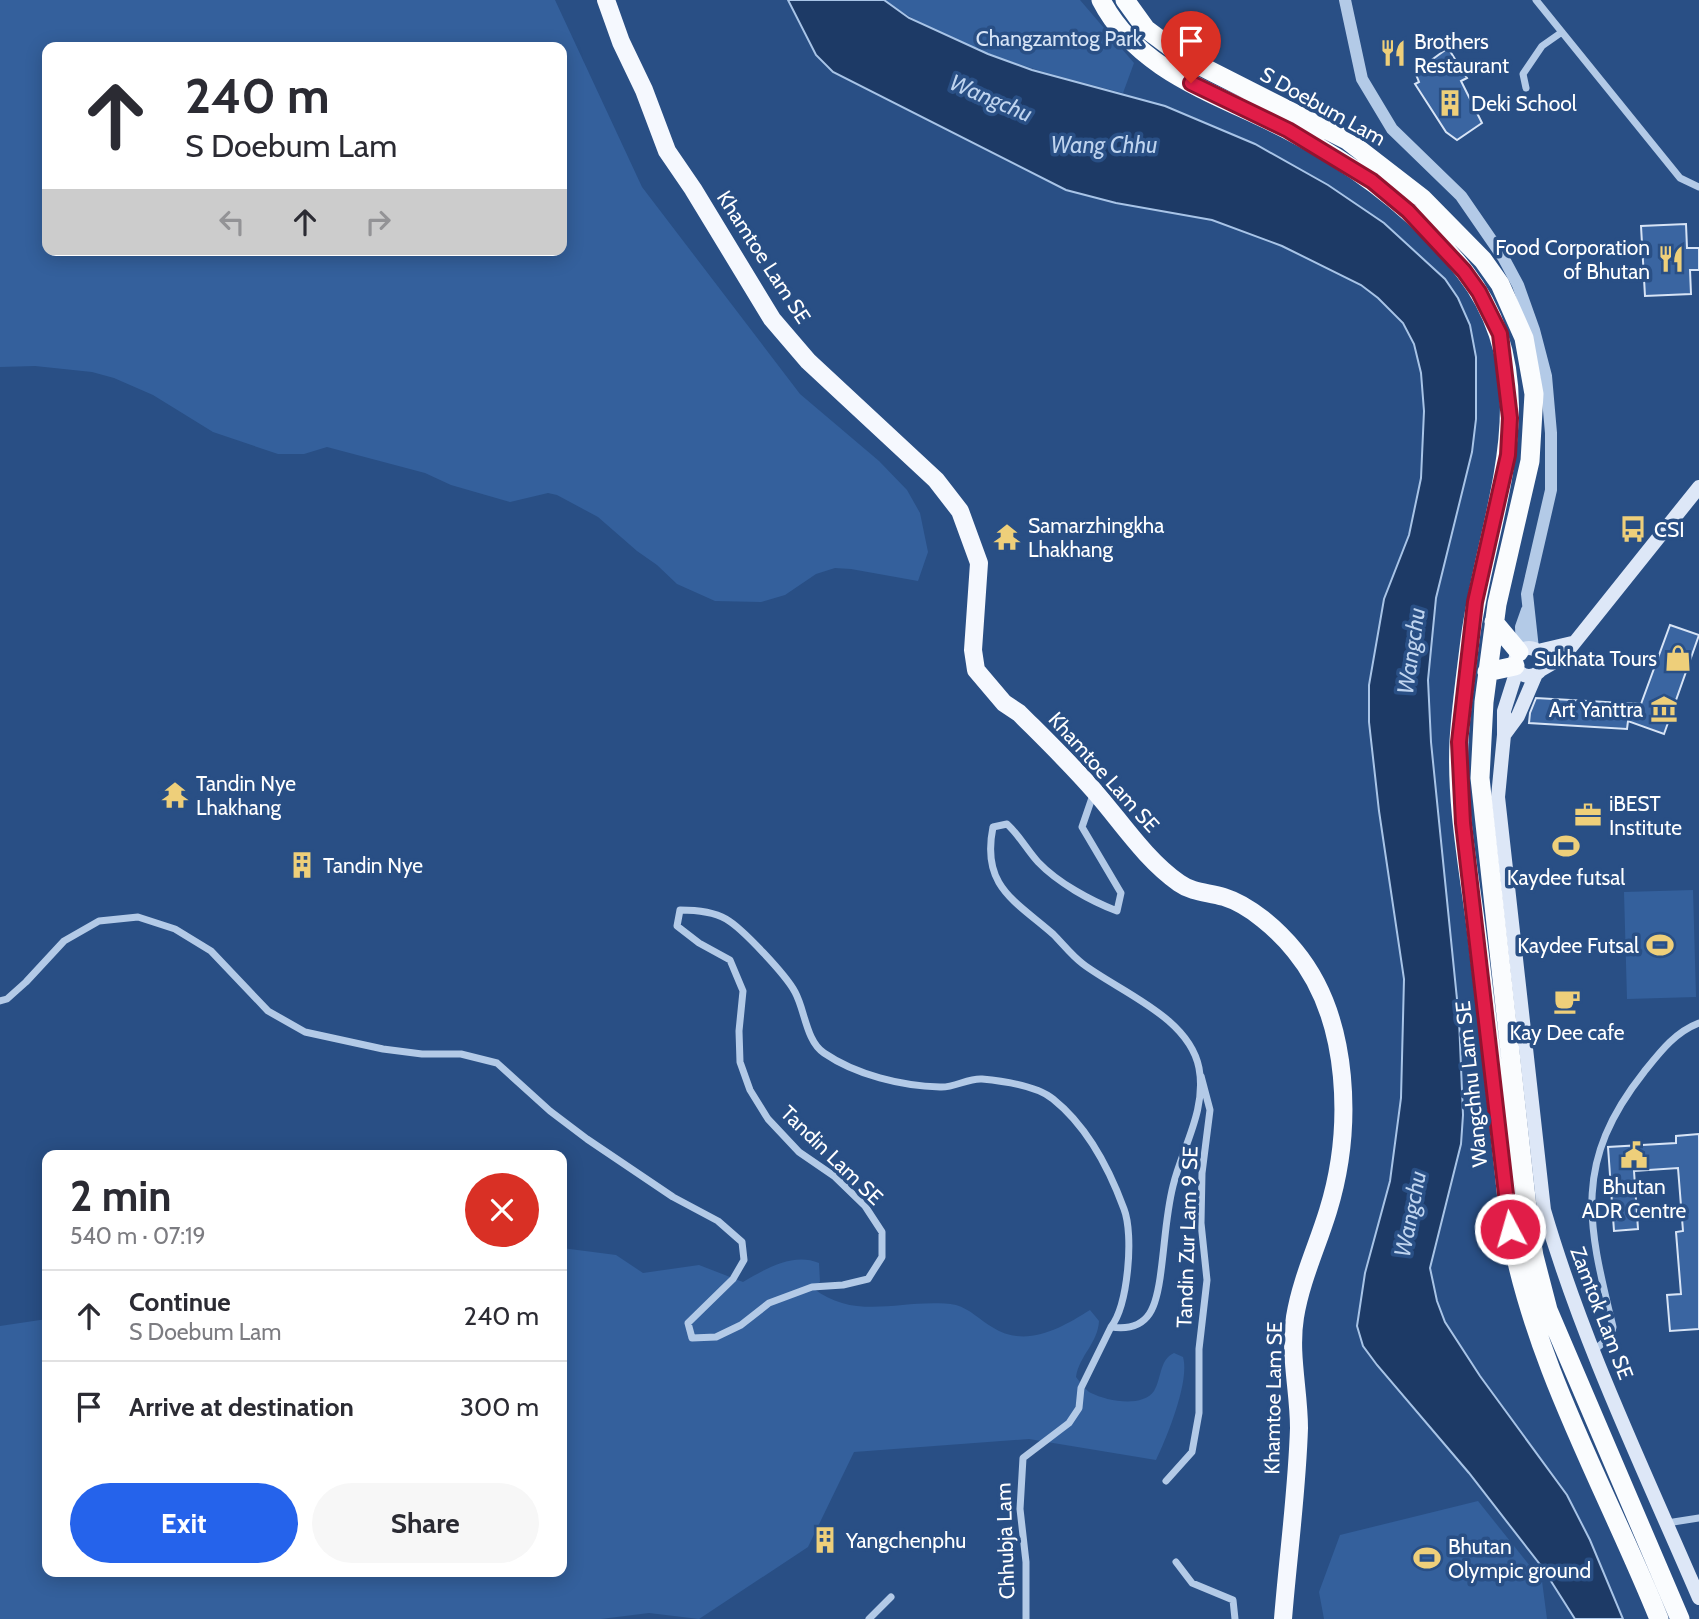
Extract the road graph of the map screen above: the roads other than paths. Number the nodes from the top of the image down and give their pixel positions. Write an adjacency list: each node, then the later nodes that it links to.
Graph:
1 (606, 0): 19 (main road, Khamtoe Lam SE)
2 (1125, 0): 11 (highway, S Doebum Lam)
3 (1345, 0): 15 (street)
4 (1536, 0): 6 (street)
5 (1102, 4): 10 (highway, S Doebum Lam)
6 (1562, 32): 7 (street); 8 (street)
7 (1526, 88)
8 (1699, 187)
9 (1699, 487): 14 (main road)
10 (1492, 530): 11 (highway); 13 (highway, S Doebum Lam)
11 (1515, 535): 12 (highway, S Doebum Lam)
12 (1494, 622): 15 (highway); 16 (highway, S Doebum Lam)
13 (1470, 642): 35 (highway, Wangchhu Lam SE)
14 (1572, 643): 15 (main road); 17 (main road)
15 (1524, 656): 16 (highway); 17 (main road); 17 (main road); 18 (main road, Zamtok Lam SE)
16 (1487, 673): 36 (highway, Wangchhu Lam SE)
17 (1538, 673): 18 (main road, Zamtok Lam SE)
18 (1504, 735): 24 (main road, Zamtok Lam SE)
19 (1094, 790): 22 (street); 34 (main road, Khamtoe Lam SE)
20 (0, 1000): 23 (street, Tandin Lam SE)
21 (1699, 1023): 24 (street)
22 (1199, 1069): 23 (street); 25 (street, Tandin Zur Lam 9 SE)
23 (1111, 1327): 32 (street, Chhubja Lam)
24 (1592, 1352): 27 (main road, Zamtok Lam SE)
25 (1166, 1482)
26 (1699, 1518): 27 (street)
27 (1667, 1523): 30 (main road, Zamtok Lam SE)
28 (1176, 1562): 33 (street)
29 (891, 1597): 31 (street)
30 (1699, 1598)
31 (869, 1619)
32 (1026, 1619)
33 (1235, 1619)
34 (1283, 1619)
35 (1659, 1619)
36 (1680, 1619)

